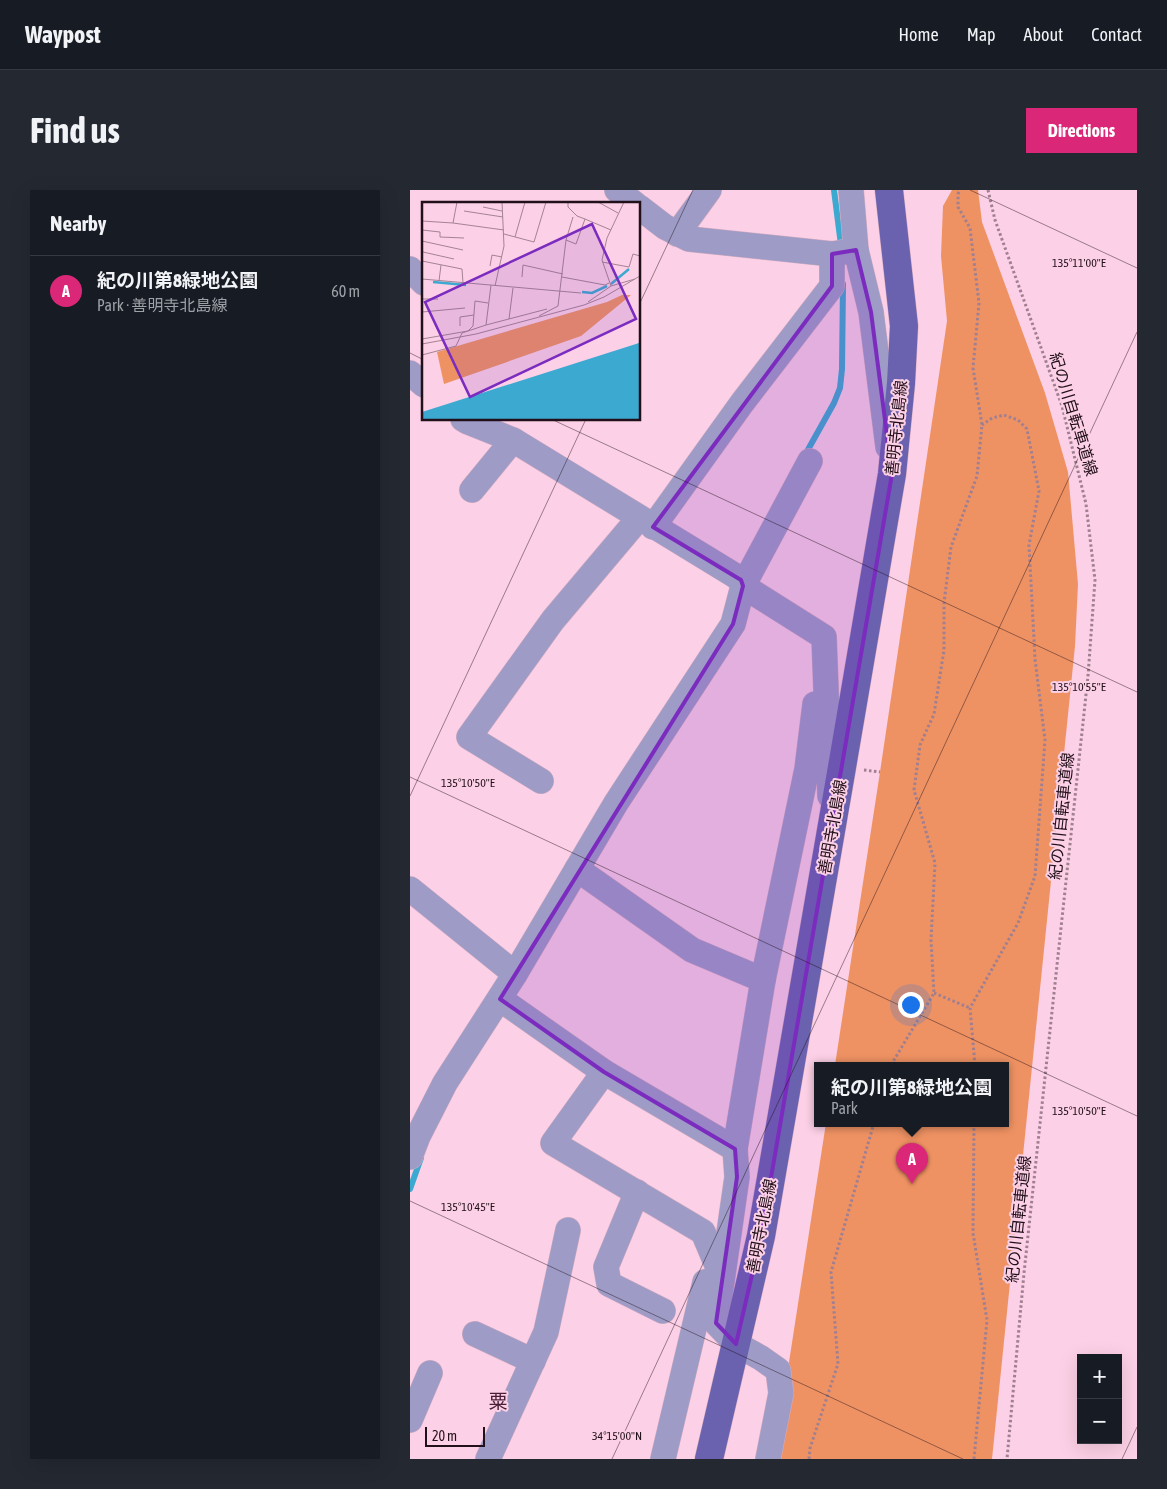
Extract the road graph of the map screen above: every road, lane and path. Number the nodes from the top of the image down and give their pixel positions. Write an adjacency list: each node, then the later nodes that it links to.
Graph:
1 (617, 190): 7 (street)
2 (709, 190): 9 (street)
3 (851, 190): 10 (street)
4 (889, 190): 19 (main road, 善明寺北島線)
5 (960, 190): 16 (path)
6 (988, 190): 55 (path, 紀の川自転車道線)
7 (632, 202)
8 (640, 208): 9 (street)
9 (678, 234): 10 (street)
10 (844, 252): 19 (street); 21 (street)
11 (410, 269): 12 (street)
12 (422, 281)
13 (410, 373): 14 (street)
14 (422, 383)
15 (465, 420): 17 (street)
16 (982, 424): 30 (path); 32 (path)
17 (513, 440): 20 (street); 21 (street)
18 (810, 461): 22 (street)
19 (892, 474): 25 (main road, 善明寺北島線)
20 (472, 490)
21 (646, 522): 22 (street); 24 (street)
22 (739, 580): 23 (street); 26 (street)
23 (824, 637): 25 (street); 29 (street)
24 (540, 781)
25 (831, 830): 45 (main road, 善明寺北島線)
26 (578, 869): 28 (street); 29 (street)
27 (410, 889): 28 (street)
28 (515, 974): 31 (street)
29 (763, 980): 38 (street)
30 (934, 993): 32 (path); 33 (path)
31 (505, 1002): 35 (street); 39 (street)
32 (970, 1008): 34 (path)
33 (893, 1062)
34 (975, 1062)
35 (604, 1072): 38 (street); 40 (street)
36 (873, 1127): 53 (path)
37 (974, 1127): 54 (path)
38 (735, 1149): 42 (street)
39 (410, 1157)
40 (637, 1192): 42 (street); 43 (street)
41 (568, 1230): 46 (street)
42 (722, 1277): 45 (street); 50 (street)
43 (663, 1311)
44 (475, 1334): 46 (street)
45 (736, 1344): 51 (main road, 善明寺北島線); 52 (street)
46 (533, 1361): 49 (street)
47 (430, 1373): 48 (street)
48 (411, 1412)
49 (488, 1459)
50 (663, 1459)
51 (709, 1459)
52 (768, 1459)
53 (809, 1459)
54 (974, 1459)
55 (1006, 1459)

